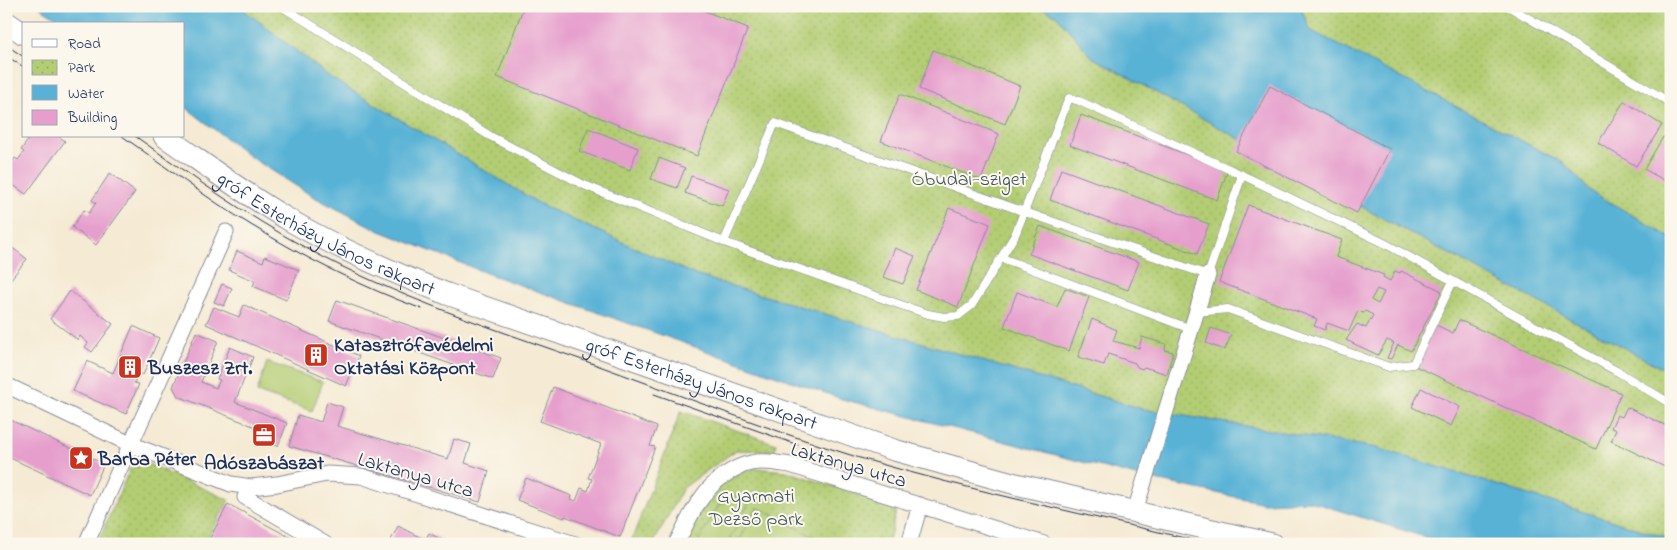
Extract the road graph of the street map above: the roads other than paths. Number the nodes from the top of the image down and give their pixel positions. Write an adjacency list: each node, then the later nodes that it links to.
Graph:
1 (281, 6): 10 (lane)
2 (1508, 6): 5 (lane)
3 (6, 22): 4 (main road)
4 (22, 33)
5 (1671, 104)
6 (167, 138): 21 (main road, gróf Esterházy János rakpart)
7 (1242, 174): 8 (lane); 12 (lane); 13 (lane)
8 (1024, 212): 10 (lane); 11 (lane); 12 (lane)
9 (226, 232): 18 (street)
10 (724, 242): 11 (lane)
11 (1002, 258): 15 (lane)
12 (1208, 275): 14 (street)
13 (1453, 281): 14 (lane); 17 (lane)
14 (1196, 312): 15 (street)
15 (1191, 329): 21 (street)
16 (6, 386): 18 (street, Laktanya utca)
17 (1671, 404)
18 (130, 444): 22 (street); 24 (street, Laktanya utca)
19 (244, 497): 23 (street)
20 (920, 505): 25 (street, Laktanya utca); 26 (street); 27 (street, Laktanya utca)
21 (1135, 511): 28 (main road, gróf Esterházy János rakpart)
22 (86, 544)
23 (325, 544)
24 (575, 544)
25 (676, 544)
26 (909, 544)
27 (1044, 544)
28 (1272, 544)

